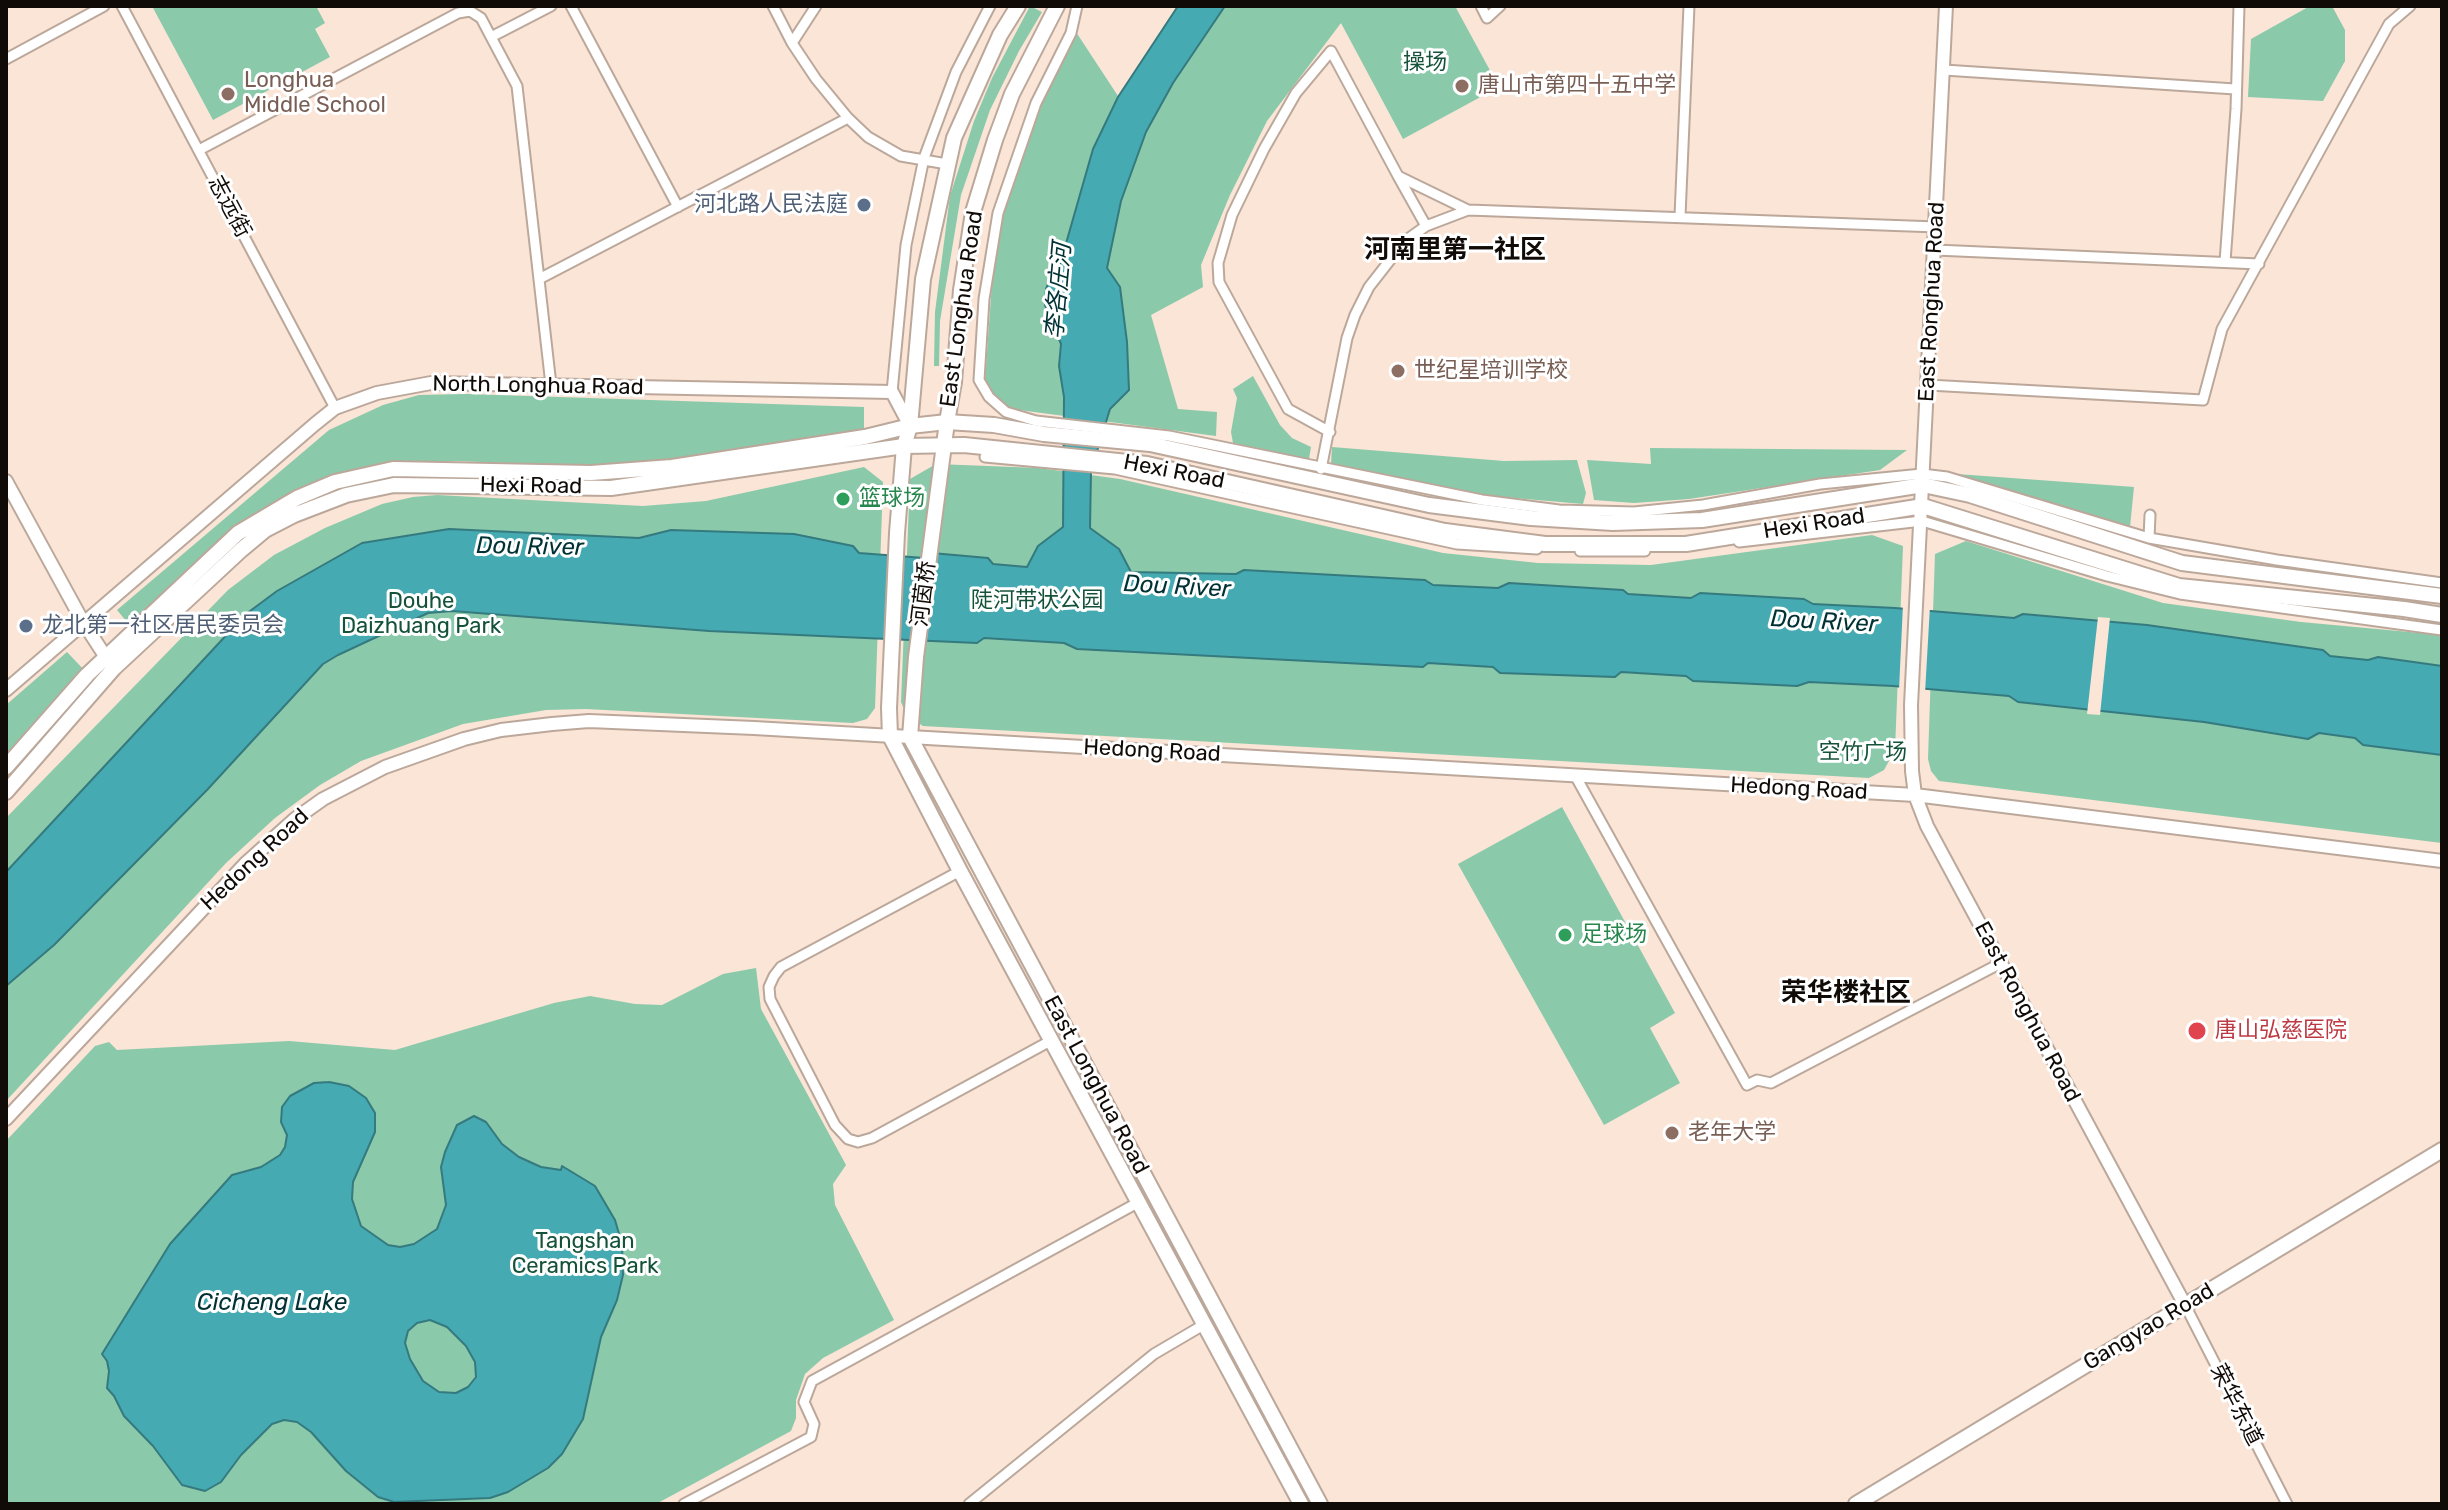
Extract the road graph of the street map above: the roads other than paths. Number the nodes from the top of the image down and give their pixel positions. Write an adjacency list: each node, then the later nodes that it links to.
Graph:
1 (104, 6): 19 (street)
2 (122, 6): 23 (street, 志远街)
3 (551, 6): 17 (street)
4 (571, 6): 27 (street)
5 (773, 6): 18 (street)
6 (816, 6): 18 (street)
7 (990, 6): 24 (street)
8 (1018, 6): 25 (main road, East Longhua Road)
9 (1057, 6): 40 (main road, East Longhua Road)
10 (1077, 6): 42 (street)
11 (1481, 6): 12 (street)
12 (1500, 6)
13 (1689, 6): 29 (street)
14 (1946, 6): 20 (street, East Ronghua Road)
15 (2239, 6): 21 (street)
16 (2410, 6): 34 (street)
17 (491, 37): 23 (street); 35 (street)
18 (792, 43): 22 (street)
19 (6, 59)
20 (1944, 70): 21 (street); 31 (street, East Ronghua Road)
21 (2235, 89): 33 (street)
22 (848, 118): 24 (street); 27 (street)
23 (199, 150): 39 (street, 志远街)
24 (924, 158): 25 (street); 38 (street)
25 (947, 164): 41 (main road, East Longhua Road)
26 (1398, 176): 28 (street); 30 (street); 43 (street)
27 (678, 207): 35 (street)
28 (1468, 210): 29 (street); 30 (street)
29 (1680, 216): 31 (street)
30 (1426, 226): 43 (street)
31 (1937, 227): 32 (street, East Ronghua Road)
32 (1935, 250): 33 (street); 37 (street, East Ronghua Road)
33 (2225, 262): 34 (street)
34 (2259, 264): 37 (street)
35 (539, 279): 36 (street)
36 (551, 385): 38 (street, North Longhua Road); 39 (street, North Longhua Road)
37 (1928, 385): 50 (street, East Ronghua Road)
38 (892, 392): 41 (street)
39 (335, 408): 62 (street, North Longhua Road)
40 (947, 422): 41 (main road, Hexi Road); 42 (main road, Hexi Road); 45 (main road, East Longhua Road)
41 (910, 426): 46 (main road, East Longhua Road); 64 (main road, Hexi Road)
42 (1040, 428): 44 (main road, Hexi Road)
43 (1330, 432): 49 (street)
44 (1118, 435): 49 (street); 50 (main road, Hexi Road)
45 (944, 445): 46 (main road, Hexi Road); 48 (main road, Hexi Road); 55 (main road, East Longhua Road)
46 (904, 446): 64 (main road, Hexi Road); 66 (main road, East Longhua Road)
47 (985, 457): 48 (street)
48 (1045, 457): 53 (main road, Hexi Road)
49 (1321, 469): 50 (street)
50 (1923, 479): 53 (street, East Ronghua Road); 56 (street); 57 (main road, Hexi Road)
51 (6, 481): 52 (street)
52 (9, 496): 62 (street)
53 (1922, 514): 59 (main road, Hexi Road); 63 (street); 71 (street, East Ronghua Road)
54 (2150, 515): 56 (street)
55 (932, 531): 67 (main road, 河茵桥)
56 (2149, 538): 58 (street)
57 (2182, 563): 59 (main road); 60 (main road, Hexi Road)
58 (2442, 583)
59 (2179, 586): 61 (main road, Hexi Road)
60 (2442, 596)
61 (2442, 615)
62 (83, 622): 64 (street); 65 (street, North Longhua Road)
63 (2442, 630)
64 (110, 663): 68 (main road, Hexi Road); 70 (main road, Hexi Road)
65 (6, 690)
66 (890, 736): 67 (street, Hedong Road); 73 (main road, East Longhua Road); 76 (street, Hedong Road)
67 (910, 737): 69 (street, Hedong Road); 84 (main road, East Longhua Road)
68 (6, 767)
69 (1576, 777): 71 (street, Hedong Road); 74 (street)
70 (6, 792)
71 (1915, 795): 72 (street, Hedong Road); 74 (street, East Ronghua Road)
72 (2442, 861)
73 (960, 871): 75 (main road, East Longhua Road); 75 (street)
74 (2001, 963): 79 (street, East Ronghua Road)
75 (1052, 1040): 78 (main road, East Longhua Road)
76 (6, 1119)
77 (2442, 1150): 79 (main road, Gangyao Road)
78 (1139, 1202): 80 (main road, East Longhua Road); 81 (street)
79 (2185, 1305): 85 (main road, Gangyao Road); 86 (street, 荣华东道)
80 (1205, 1324): 82 (street); 83 (main road, East Longhua Road)
81 (684, 1504)
82 (969, 1504)
83 (1301, 1504)
84 (1320, 1504)
85 (1856, 1504)
86 (2287, 1504)

